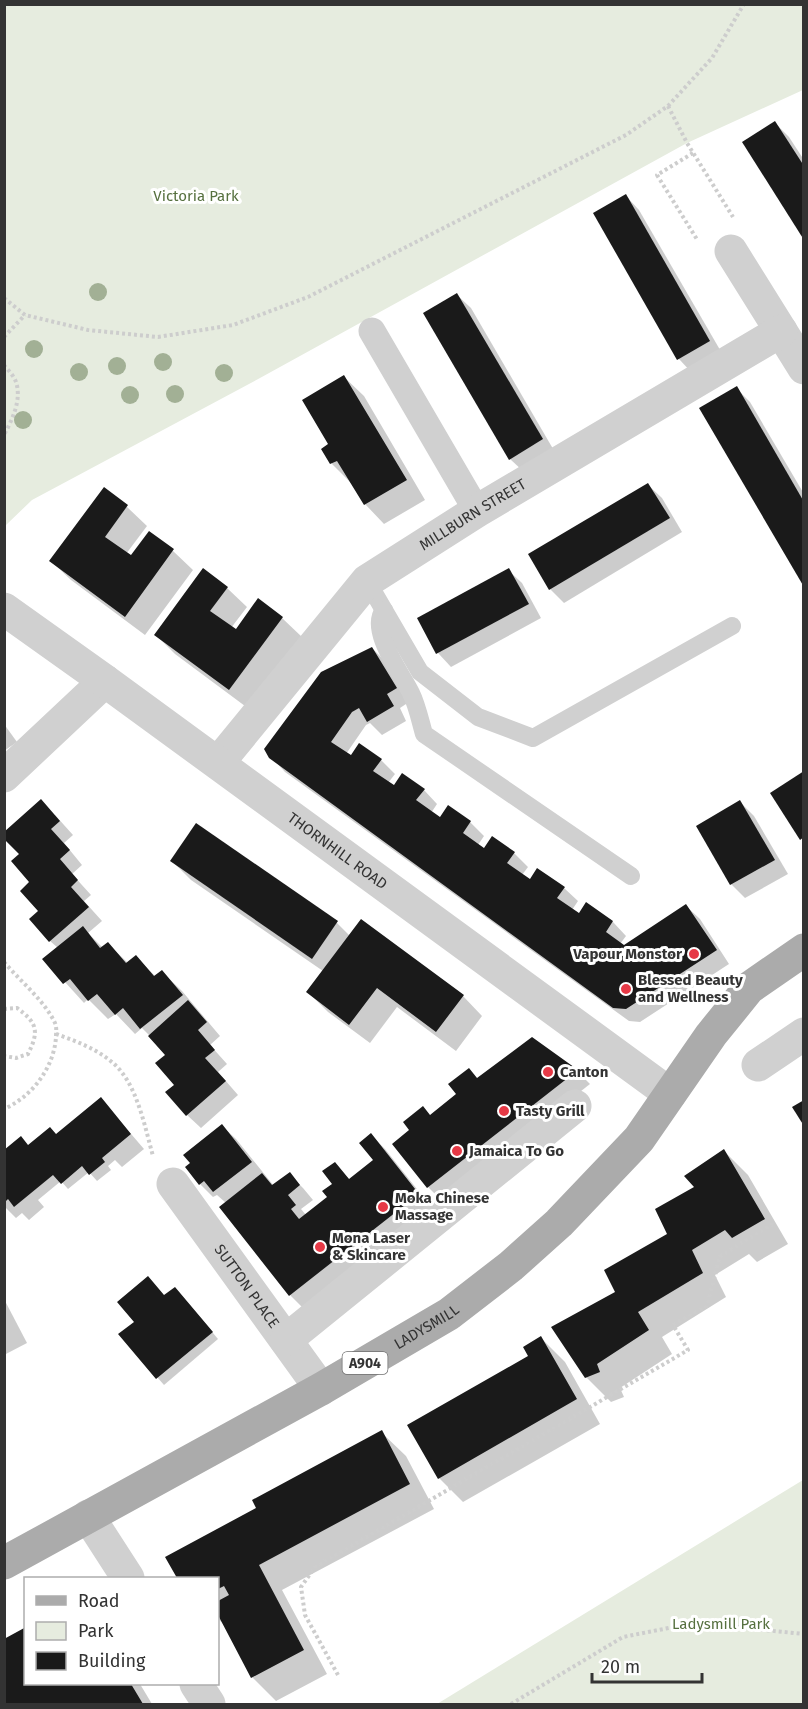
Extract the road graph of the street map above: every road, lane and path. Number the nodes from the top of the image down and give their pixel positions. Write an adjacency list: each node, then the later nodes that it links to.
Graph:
1 (744, 4): 2 (path)
2 (668, 106): 3 (path); 7 (path)
3 (687, 143)
4 (693, 153): 5 (path)
5 (718, 251): 9 (street)
6 (4, 298): 7 (path)
7 (25, 315): 10 (path)
8 (372, 331): 14 (street)
9 (781, 331): 12 (street); 14 (street, MILLBURN STREET)
10 (4, 337)
11 (4, 365): 13 (path)
12 (804, 368)
13 (4, 435)
14 (477, 512): 15 (street, MILLBURN STREET)
15 (367, 581): 17 (lane); 20 (street, MILLBURN STREET)
16 (4, 609): 19 (street, THORNHILL ROAD)
17 (384, 610): 18 (lane); 22 (lane)
18 (732, 626)
19 (105, 681): 20 (street, THORNHILL ROAD); 21 (street)
20 (218, 763): 30 (street, THORNHILL ROAD)
21 (4, 776)
22 (631, 876)
23 (804, 950): 30 (main road, A904)
24 (4, 962): 26 (path)
25 (4, 1009): 28 (path)
26 (56, 1034): 32 (path); 33 (path)
27 (804, 1034): 29 (street)
28 (4, 1056)
29 (758, 1065)
30 (670, 1094): 36 (main road, LADYSMILL / A904)
31 (575, 1106): 35 (street)
32 (4, 1109)
33 (173, 1184): 35 (street, SUTTON PLACE)
34 (774, 1223): 41 (path)
35 (286, 1340): 36 (street, SUTTON PLACE)
36 (321, 1389): 37 (main road, LADYSMILL / A904)
37 (88, 1516): 38 (main road, LADYSMILL / A904); 39 (street)
38 (4, 1563)
39 (127, 1577)
40 (804, 1634): 44 (path)
41 (338, 1675)
42 (197, 1685): 43 (street)
43 (209, 1704)
44 (511, 1704)

